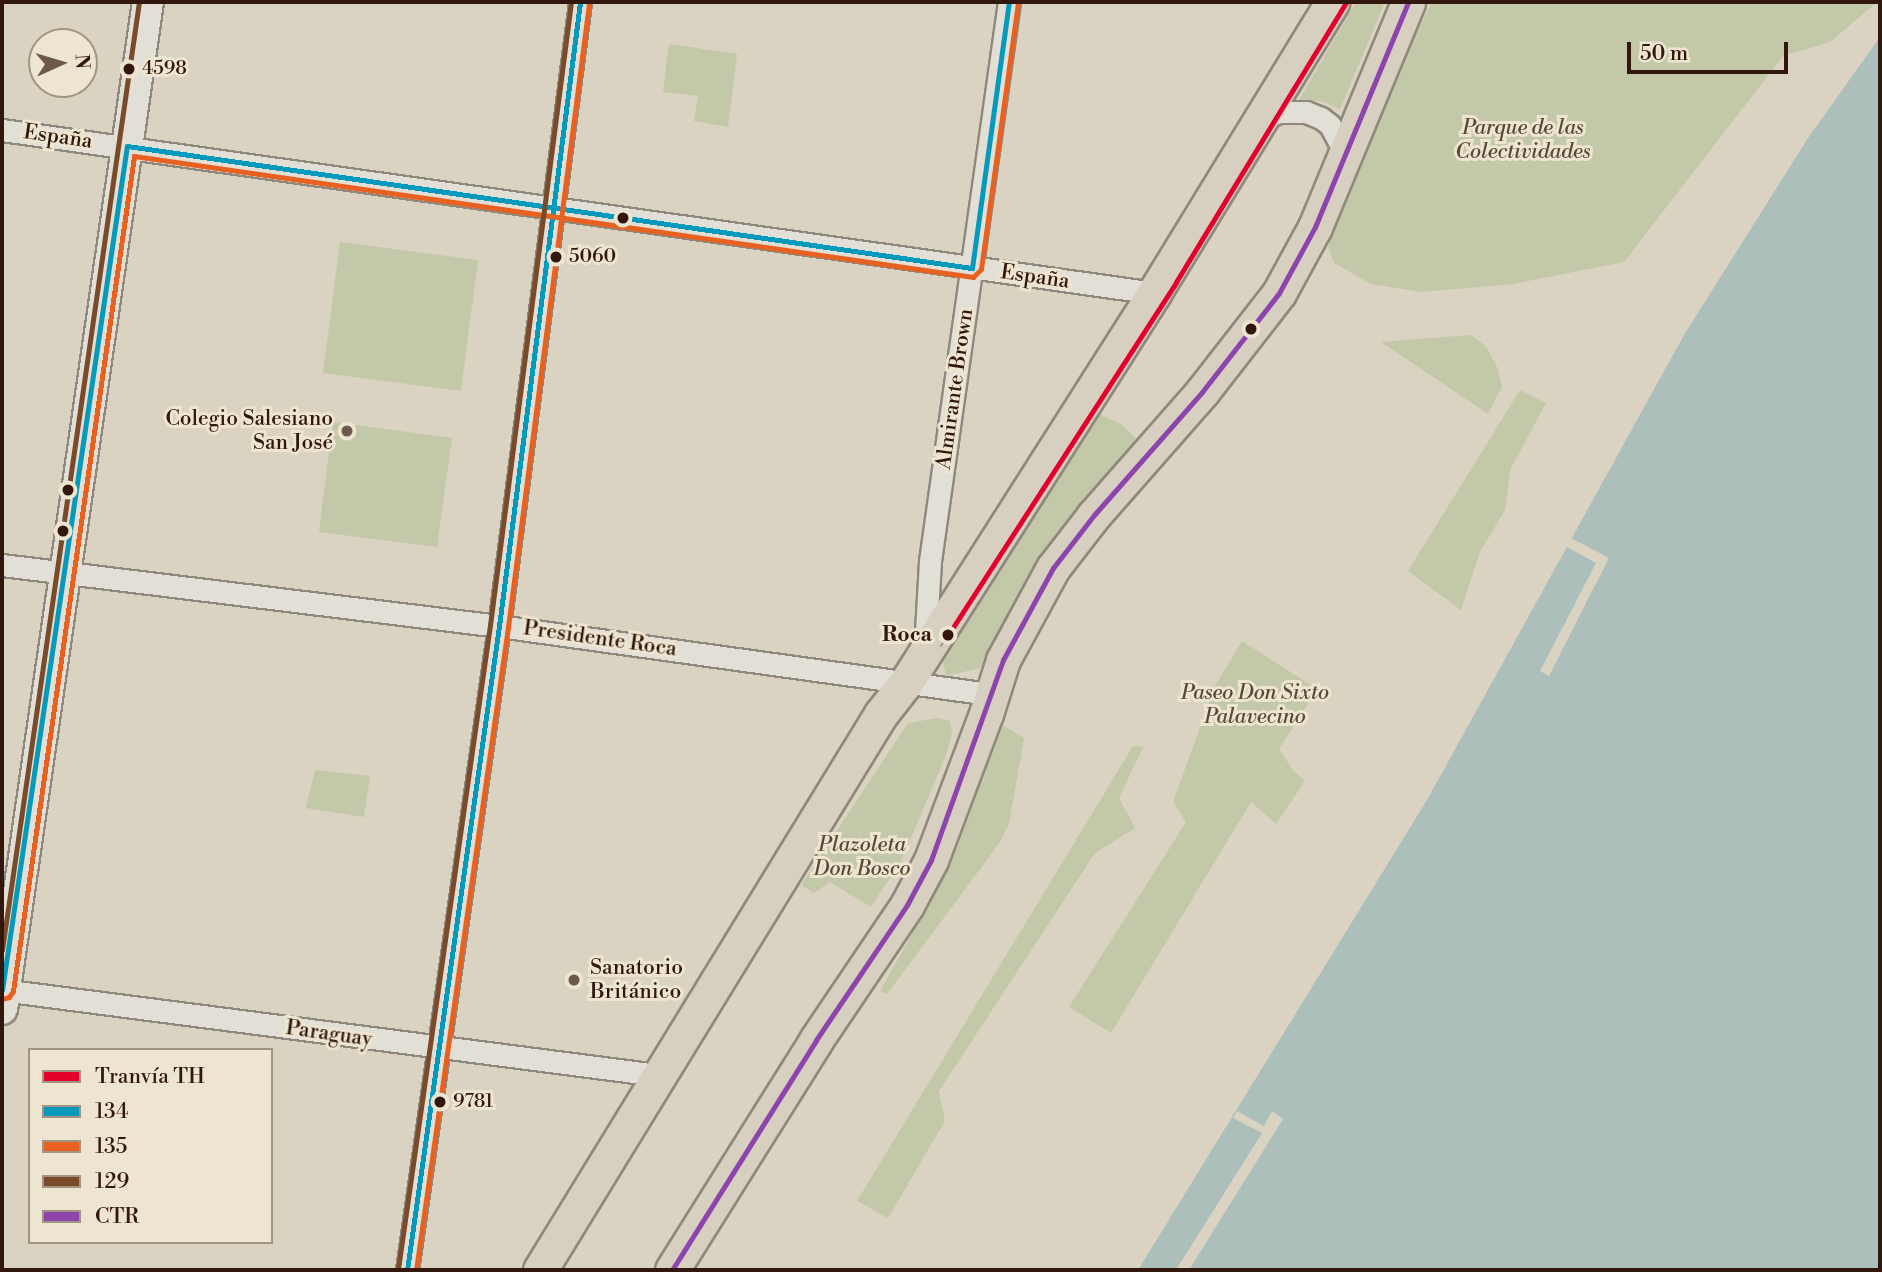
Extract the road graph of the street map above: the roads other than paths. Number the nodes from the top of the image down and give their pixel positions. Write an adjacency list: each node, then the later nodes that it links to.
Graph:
1 (148, 2): 8 (main road)
2 (580, 2): 10 (street)
3 (1009, 2): 11 (street, Almirante Brown)
4 (1332, 2): 6 (main road)
5 (1408, 2): 9 (main road)
6 (1261, 119): 9 (street); 12 (main road)
7 (2, 130): 8 (street, España)
8 (127, 146): 10 (street, España); 14 (main road)
9 (1346, 156): 18 (main road)
10 (552, 209): 11 (street, España); 15 (street)
11 (972, 268): 12 (street, España); 16 (street, Almirante Brown)
12 (1154, 293): 16 (main road)
13 (2, 565): 14 (street, Presidente Roca)
14 (65, 573): 15 (street, Presidente Roca); 19 (main road)
15 (499, 626): 17 (street, Presidente Roca); 20 (street)
16 (925, 652): 17 (main road)
17 (907, 681): 18 (street, Presidente Roca); 21 (main road)
18 (990, 694): 24 (main road)
19 (3, 996): 20 (street, Paraguay)
20 (437, 1048): 21 (street, Paraguay); 22 (street)
21 (657, 1075): 23 (main road)
22 (407, 1270)
23 (540, 1270)
24 (672, 1270)

